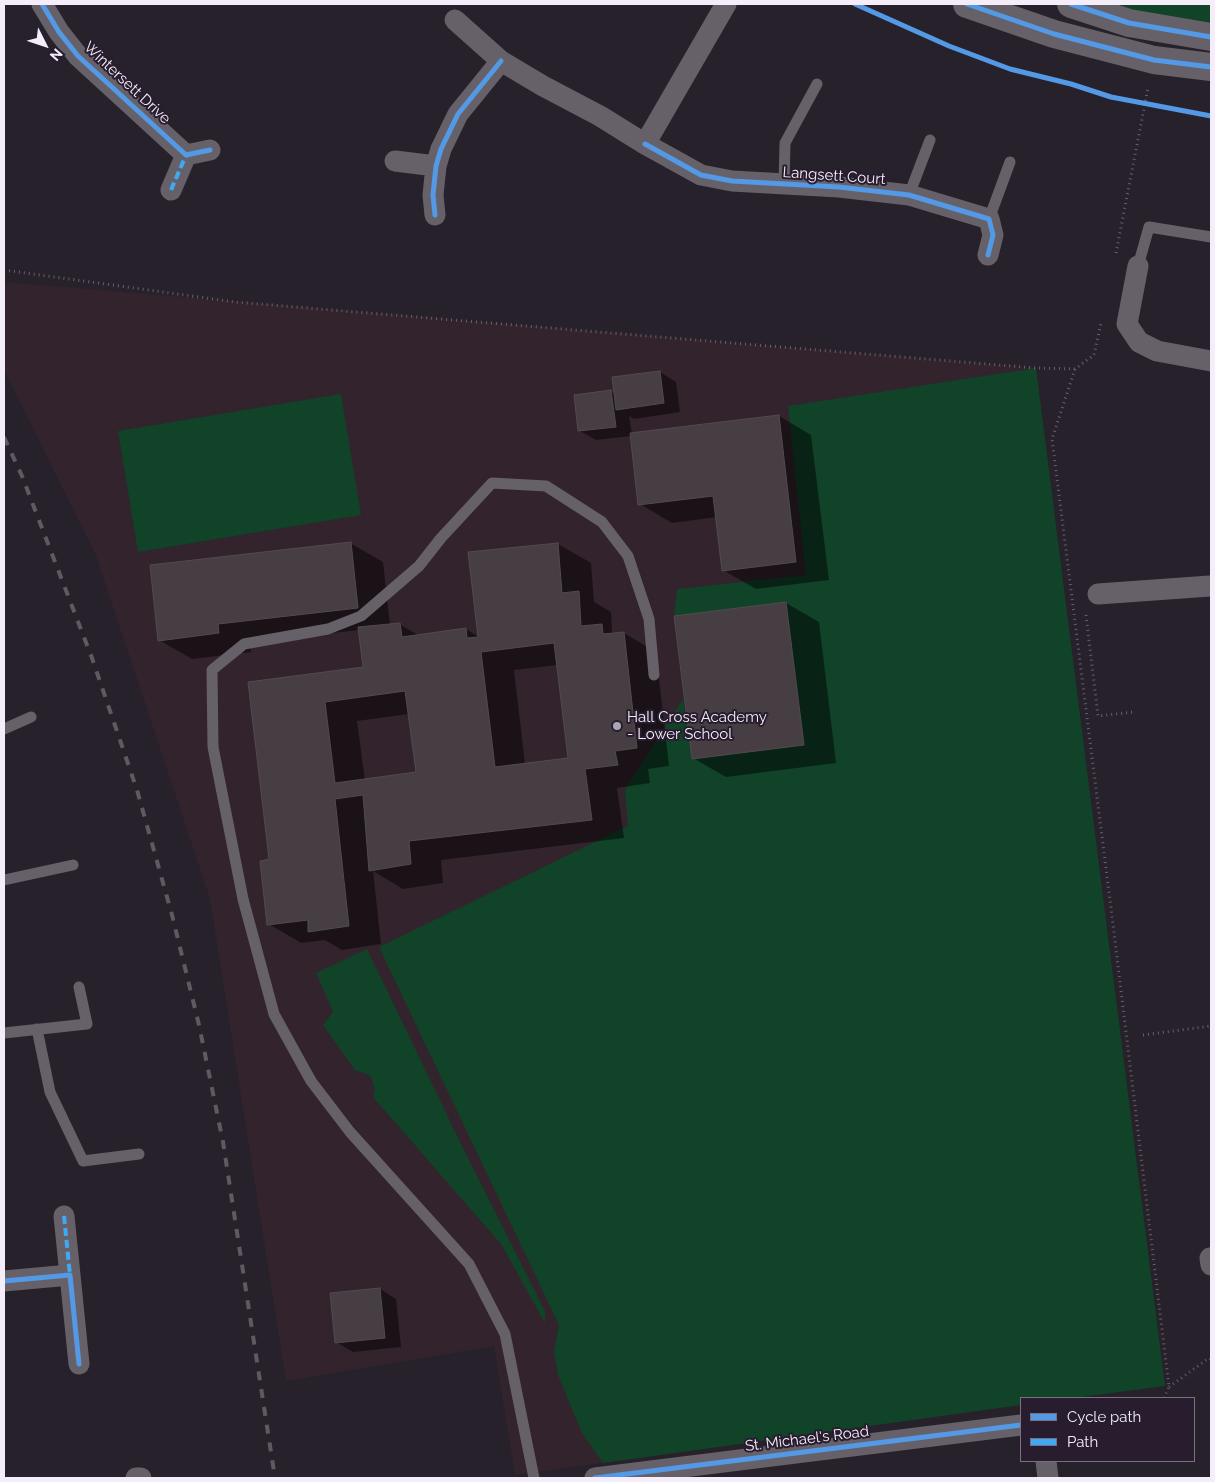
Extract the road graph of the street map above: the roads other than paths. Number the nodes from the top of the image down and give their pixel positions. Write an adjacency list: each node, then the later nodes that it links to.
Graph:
1 (42, 4): 13 (street, Wintersett Drive)
2 (726, 4): 11 (street)
3 (967, 4): 8 (street)
4 (1071, 4): 6 (street)
5 (455, 20): 7 (street, Langsett Court)
6 (1211, 37)
7 (501, 61): 11 (street, Langsett Court); 16 (street)
8 (1211, 67)
9 (818, 84): 17 (lane)
10 (930, 140): 19 (lane)
11 (645, 144): 17 (street, Langsett Court)
12 (210, 150): 13 (street)
13 (186, 155): 18 (street)
14 (395, 161): 16 (street)
15 (1010, 162): 21 (lane)
16 (436, 166): 20 (street)
17 (784, 184): 19 (street, Langsett Court)
18 (171, 190)
19 (909, 195): 21 (street, Langsett Court)
20 (434, 215)
21 (989, 219): 23 (street)
22 (1211, 237): 24 (lane)
23 (988, 255)
24 (1138, 266): 25 (street)
25 (1211, 361)
26 (1211, 590): 27 (street)
27 (1098, 594)
28 (654, 675): 46 (lane)
29 (30, 717): 30 (lane)
30 (4, 728)
31 (73, 865): 32 (lane)
32 (4, 880)
33 (79, 987): 34 (lane)
34 (37, 1029): 35 (lane); 36 (lane)
35 (4, 1033)
36 (139, 1154)
37 (64, 1216): 38 (street)
38 (70, 1275): 39 (street); 40 (street)
39 (4, 1281)
40 (79, 1364)
41 (1020, 1425): 43 (street, St. Michael's Road)
42 (1046, 1462): 48 (street)
43 (723, 1470): 47 (street, St. Michael's Road)
44 (136, 1478): 45 (street)
45 (142, 1478)
46 (534, 1478)
47 (596, 1478)
48 (1048, 1478)

